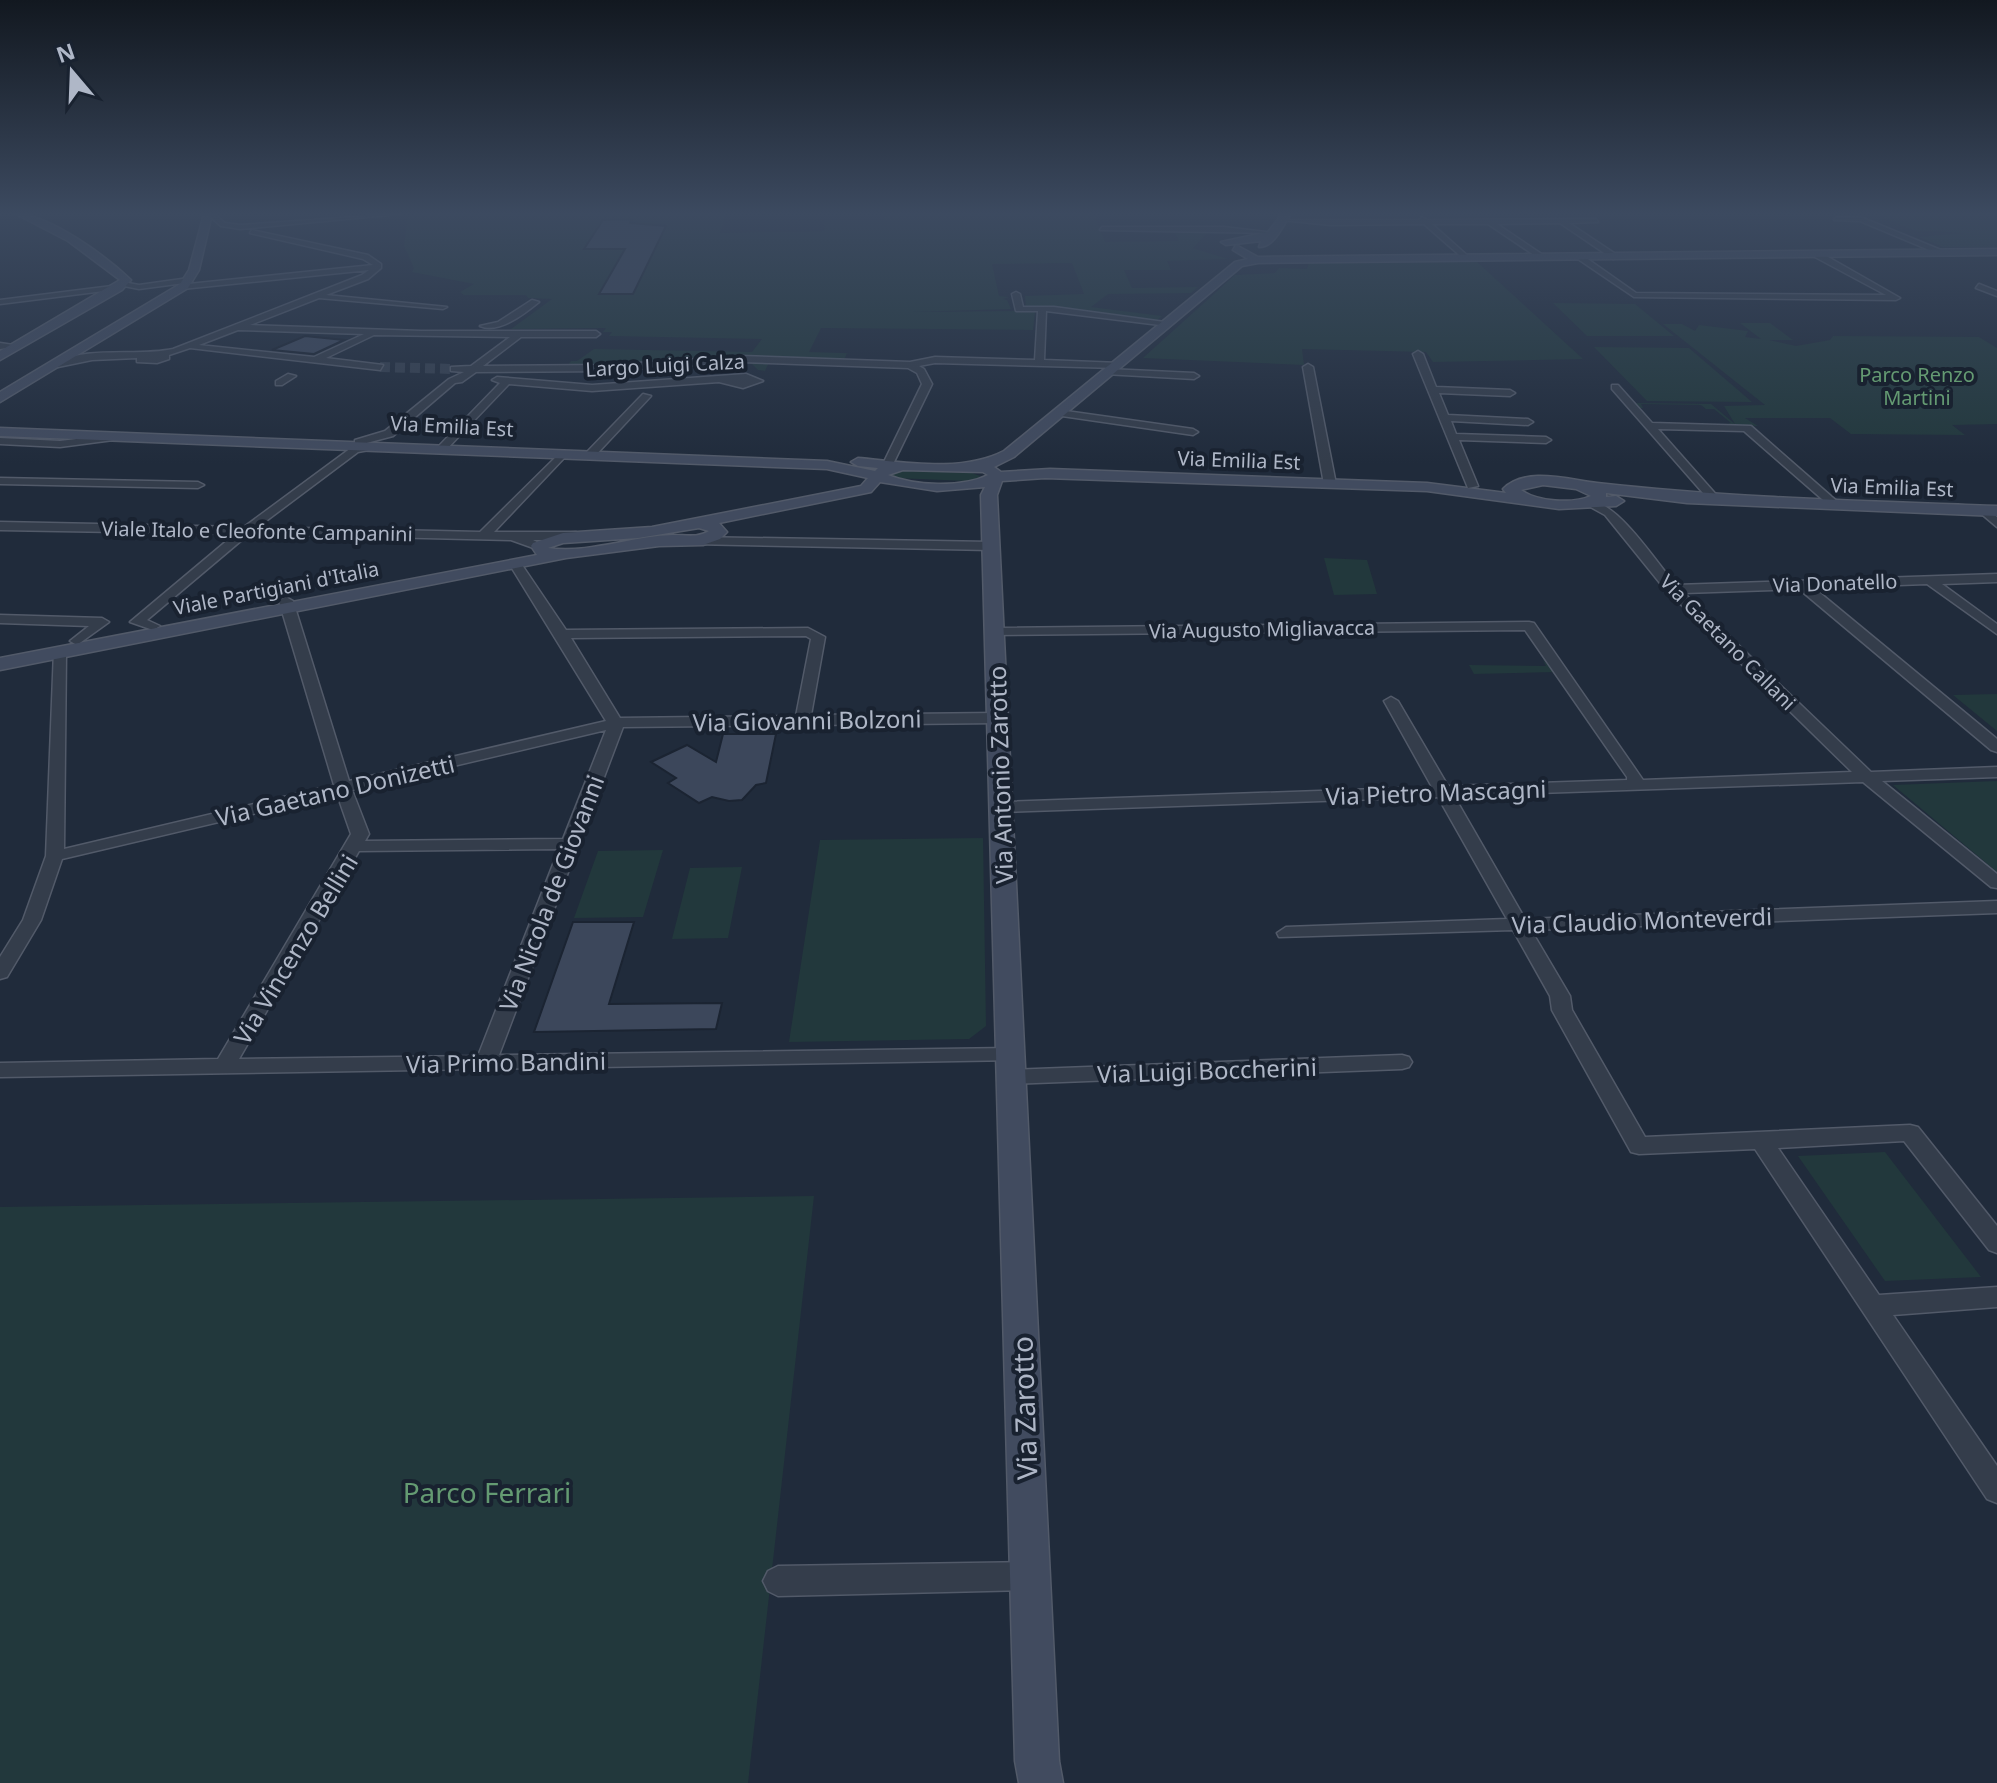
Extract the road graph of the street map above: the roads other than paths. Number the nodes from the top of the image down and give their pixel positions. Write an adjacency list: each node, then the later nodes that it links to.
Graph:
1 (37, 297): 10 (street)
2 (102, 297): 22 (main road)
3 (165, 297): 20 (main road)
4 (314, 297): 15 (street)
5 (317, 297): 12 (street)
6 (1017, 297): 13 (street)
7 (1192, 297): 14 (main road)
8 (1827, 297): 9 (street)
9 (1895, 297)
10 (0, 302)
11 (535, 302): 17 (street)
12 (443, 307)
13 (1042, 309): 14 (street); 29 (street)
14 (1168, 323): 34 (main road)
15 (237, 327): 16 (street); 23 (street)
16 (376, 333): 17 (street); 27 (street)
17 (468, 334): 18 (street)
18 (519, 334): 19 (street); 35 (street)
19 (596, 334)
20 (92, 344): 26 (street); 30 (main road)
21 (0, 346): 22 (street)
22 (16, 346): 25 (main road)
23 (162, 354): 26 (street); 27 (street)
24 (1418, 354): 45 (street)
25 (0, 356)
26 (99, 357): 30 (street)
27 (312, 361): 32 (street)
28 (566, 361): 36 (street, Largo Luigi Calza)
29 (1039, 362): 31 (street, Largo Luigi Calza); 34 (street, Largo Luigi Calza)
30 (58, 364): 41 (main road)
31 (910, 365): 36 (street, Largo Luigi Calza); 69 (street)
32 (380, 367)
33 (1308, 367): 74 (street)
34 (1113, 368): 39 (street, Largo Luigi Calza); 50 (main road)
35 (472, 369): 36 (street, Largo Luigi Calza); 38 (street, Largo Luigi Calza)
36 (558, 370)
37 (297, 373): 42 (street)
38 (456, 374): 40 (street); 62 (street)
39 (1194, 376)
40 (722, 380)
41 (26, 383): 48 (main road); 49 (main road)
42 (279, 383)
43 (504, 384): 64 (street)
44 (1615, 387): 54 (street)
45 (1433, 390): 46 (street); 51 (street)
46 (1510, 393)
47 (646, 396): 66 (street)
48 (0, 398)
49 (0, 409)
50 (1059, 413): 57 (street); 67 (main road)
51 (1444, 418): 53 (street); 59 (street)
52 (0, 421): 56 (main road)
53 (1528, 422)
54 (1649, 426): 82 (street); 85 (street)
55 (0, 430): 56 (main road, Via Emilia Est); 58 (main road, Via Emilia Est)
56 (79, 431): 62 (main road, Via Emilia Est)
57 (1193, 432)
58 (126, 436): 61 (street); 63 (main road, Via Emilia Est)
59 (1451, 437): 60 (street); 78 (street)
60 (1546, 440)
61 (0, 441)
62 (355, 442): 64 (main road, Via Emilia Est)
63 (370, 447): 64 (main road, Via Emilia Est); 89 (street)
64 (442, 448): 65 (main road, Via Emilia Est); 66 (main road, Via Emilia Est)
65 (562, 454): 66 (main road, Via Emilia Est); 92 (street)
66 (590, 454): 69 (main road, Via Emilia Est)
67 (1009, 454): 68 (main road); 70 (main road); 71 (main road, Via Antonio Zarotto)
68 (970, 467): 69 (main road, Via Emilia Est); 71 (main road, Via Emilia Est)
69 (890, 468): 77 (main road, Via Emilia Est); 90 (main road, Viale Partigiani d'Italia)
70 (1050, 473): 71 (main road, Via Emilia Est); 74 (main road, Via Emilia Est)
71 (995, 474): 77 (main road, Via Emilia Est); 80 (main road, Via Antonio Zarotto)
72 (0, 481): 76 (street)
73 (1524, 483): 75 (main road, Via Emilia Est); 78 (main road, Via Emilia Est); 83 (main road)
74 (1330, 484): 79 (main road, Via Emilia Est)
75 (1569, 484): 81 (main road, Via Emilia Est); 84 (main road)
76 (198, 485)
77 (946, 486): 80 (main road); 91 (main road, Viale Partigiani d'Italia)
78 (1472, 486): 79 (main road, Via Emilia Est)
79 (1427, 487): 83 (main road, Via Emilia Est)
80 (989, 495): 97 (main road, Via Antonio Zarotto)
81 (1690, 498): 82 (main road, Via Emilia Est); 84 (main road, Via Emilia Est)
82 (1714, 499): 85 (main road, Via Emilia Est)
83 (1532, 501): 84 (main road, Via Emilia Est)
84 (1585, 503): 103 (street, Via Gaetano Callani)
85 (1834, 504): 86 (main road, Via Emilia Est)
86 (1991, 511): 87 (street)
87 (1997, 523)
88 (0, 526): 89 (street, Viale Italo e Cleofonte Campanini)
89 (246, 531): 92 (street, Viale Italo e Cleofonte Campanini); 107 (street)
90 (698, 532): 91 (main road, Viale Partigiani d'Italia); 94 (main road, Viale Partigiani d'Italia); 95 (street); 98 (main road, Viale Partigiani d'Italia)
91 (719, 533): 95 (street)
92 (483, 536): 93 (street, Viale Italo e Cleofonte Campanini)
93 (513, 536): 94 (street, Viale Italo e Cleofonte Campanini); 96 (street, Viale Italo e Cleofonte Campanini)
94 (576, 536): 96 (main road, Viale Partigiani d'Italia)
95 (738, 541): 97 (street)
96 (539, 546): 98 (main road); 104 (main road, Viale Partigiani d'Italia)
97 (991, 546): 109 (main road, Via Antonio Zarotto)
98 (560, 556): 99 (main road, Viale Partigiani d'Italia)
99 (516, 565): 104 (main road, Viale Partigiani d'Italia); 110 (street)
100 (1997, 578): 101 (street, Via Donatello)
101 (1929, 580): 102 (street, Via Donatello); 108 (street)
102 (1801, 584): 103 (street, Via Donatello); 119 (street)
103 (1673, 589): 121 (street, Via Gaetano Callani)
104 (287, 605): 107 (main road, Viale Partigiani d'Italia); 112 (main road, Viale Partigiani d'Italia); 123 (street, Via Vincenzo Bellini)
105 (0, 619): 106 (street)
106 (102, 622): 107 (street); 111 (street)
107 (148, 622): 111 (main road, Viale Partigiani d'Italia)
108 (1997, 630)
109 (1004, 632): 116 (main road, Via Antonio Zarotto); 122 (street, Via Augusto Migliavacca)
110 (562, 634): 117 (street); 118 (street)
111 (77, 641): 113 (main road, Viale Partigiani d'Italia)
112 (59, 653): 114 (main road, Viale Partigiani d'Italia); 128 (street)
113 (0, 656)
114 (0, 664)
115 (1391, 701): 124 (street)
116 (998, 718): 117 (street, Via Giovanni Bolzoni); 125 (main road, Via Antonio Zarotto)
117 (803, 720): 118 (street, Via Giovanni Bolzoni)
118 (616, 724): 123 (street, Via Gaetano Donizetti); 126 (street, Via Nicola de Giovanni)
119 (1997, 747)
120 (1997, 772): 121 (street, Via Pietro Mascagni)
121 (1870, 777): 122 (street, Via Pietro Mascagni); 129 (street, Via Gaetano Callani)
122 (1629, 786): 124 (street, Via Pietro Mascagni)
123 (343, 789): 127 (street, Via Vincenzo Bellini); 128 (street, Via Gaetano Donizetti)
124 (1442, 791): 125 (street, Via Pietro Mascagni); 131 (street)
125 (1002, 807): 137 (main road, Via Antonio Zarotto)
126 (570, 844): 127 (street); 135 (street, Via Nicola de Giovanni)
127 (356, 846): 136 (street, Via Vincenzo Bellini)
128 (55, 856): 133 (street)
129 (1997, 883)
130 (1997, 907): 131 (street, Via Claudio Monteverdi)
131 (1519, 924): 132 (street, Via Claudio Monteverdi); 139 (street)
132 (1286, 933)
133 (0, 973)
134 (1402, 1062): 137 (street, Via Luigi Boccherini)
135 (486, 1063): 136 (street, Via Primo Bandini); 137 (street, Via Primo Bandini)
136 (225, 1066): 138 (street, Via Primo Bandini)
137 (1011, 1066): 144 (main road, Via Zarotto)
138 (0, 1070)
139 (1761, 1140): 140 (street); 142 (street)
140 (1997, 1243)
141 (1997, 1297): 142 (street)
142 (1873, 1306): 143 (street)
143 (1997, 1490)
144 (1030, 1576): 145 (street); 146 (main road, Via Zarotto)
145 (778, 1581)
146 (1038, 1776)

